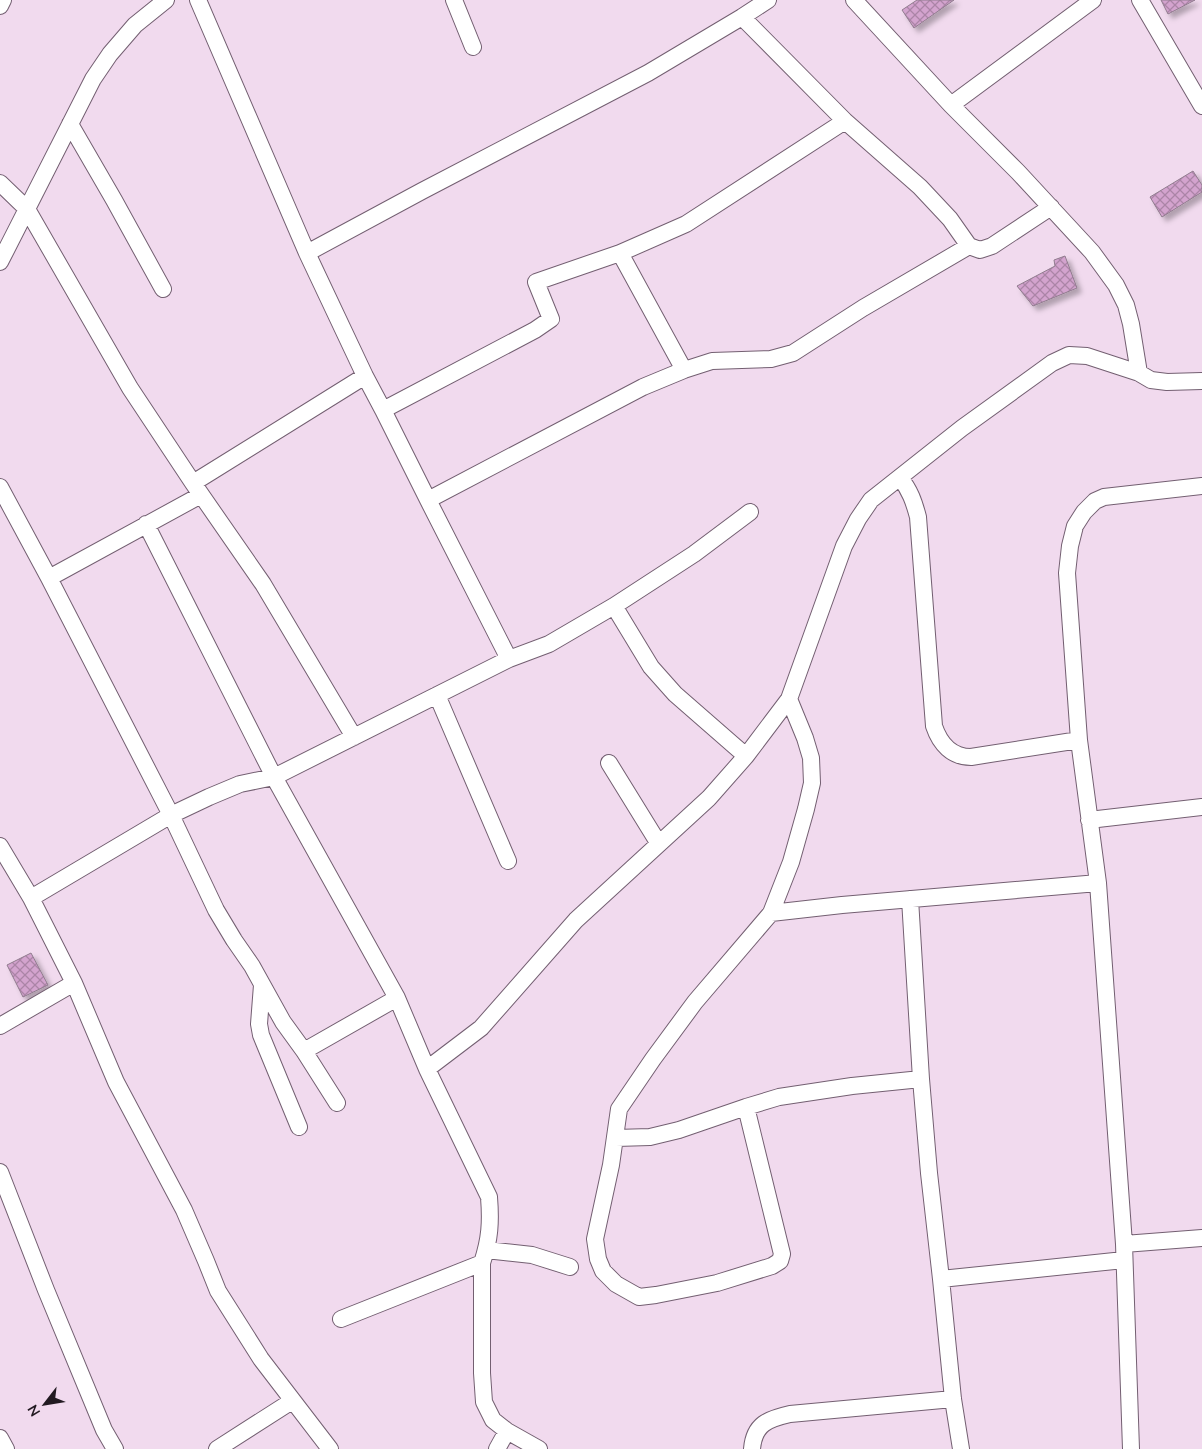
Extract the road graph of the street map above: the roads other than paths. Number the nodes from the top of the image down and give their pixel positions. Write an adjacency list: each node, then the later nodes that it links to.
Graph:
1 (3, 0): 9 (street)
2 (166, 0): 15 (street)
3 (198, 0): 20 (street)
4 (454, 0): 11 (street)
5 (767, 0): 10 (street)
6 (854, 0): 12 (street)
7 (1093, 0): 12 (street)
8 (1140, 0): 13 (street)
9 (0, 6)
10 (742, 17): 14 (street); 20 (street)
11 (473, 47)
12 (950, 105): 17 (street)
13 (1202, 106)
14 (845, 121): 19 (street); 21 (street)
15 (70, 124): 18 (street); 23 (street)
16 (0, 183): 18 (street)
17 (1051, 207): 19 (street); 25 (street)
18 (27, 209): 22 (street); 32 (street)
19 (969, 246): 24 (street)
20 (307, 253): 26 (street)
21 (620, 253): 24 (street); 28 (street)
22 (0, 262)
23 (163, 289)
24 (684, 370): 33 (street)
25 (1139, 374): 27 (street); 29 (street)
26 (365, 376): 28 (street); 32 (street)
27 (1202, 381)
28 (383, 410): 33 (street)
29 (900, 478): 40 (street); 42 (street)
30 (1202, 486): 42 (street)
31 (0, 487): 36 (street)
32 (197, 489): 35 (street); 41 (street)
33 (428, 500): 38 (street)
34 (750, 512): 37 (street)
35 (146, 524): 36 (street); 45 (street)
36 (50, 578): 47 (street)
37 (614, 606): 38 (street); 43 (street)
38 (509, 659): 39 (street)
39 (437, 695): 41 (street); 51 (street)
40 (789, 699): 43 (street); 55 (street)
41 (354, 737): 45 (street)
42 (1078, 740): 48 (street)
43 (746, 756): 49 (street)
44 (609, 763): 49 (street)
45 (274, 777): 47 (street); 58 (street)
46 (1202, 807): 48 (street)
47 (171, 815): 53 (street); 57 (street)
48 (1089, 820): 52 (street)
49 (659, 844): 61 (street)
50 (0, 846): 53 (street)
51 (508, 861)
52 (1098, 883): 54 (street); 69 (street)
53 (31, 898): 56 (street)
54 (910, 899): 55 (street); 62 (street)
55 (770, 913): 66 (street)
56 (74, 983): 59 (street); 75 (street)
57 (262, 986): 60 (street); 65 (street)
58 (397, 998): 60 (street); 61 (street)
59 (0, 1026)
60 (304, 1051): 63 (street)
61 (427, 1069): 70 (street)
62 (921, 1079): 64 (street); 72 (street)
63 (337, 1103)
64 (746, 1106): 66 (street); 66 (street)
65 (299, 1126)
66 (616, 1138)
67 (0, 1172): 79 (street)
68 (1202, 1238): 69 (street)
69 (1124, 1252): 72 (street); 86 (street)
70 (484, 1257): 71 (street); 73 (street); 76 (street)
71 (570, 1267)
72 (941, 1279): 74 (street)
73 (341, 1319)
74 (953, 1399): 84 (street); 85 (street)
75 (292, 1400): 80 (street); 81 (street)
76 (507, 1431): 82 (street); 83 (street)
77 (0, 1438): 78 (street)
78 (6, 1449)
79 (115, 1449)
80 (216, 1449)
81 (330, 1449)
82 (497, 1449)
83 (539, 1449)
84 (752, 1449)
85 (961, 1449)
86 (1131, 1449)

